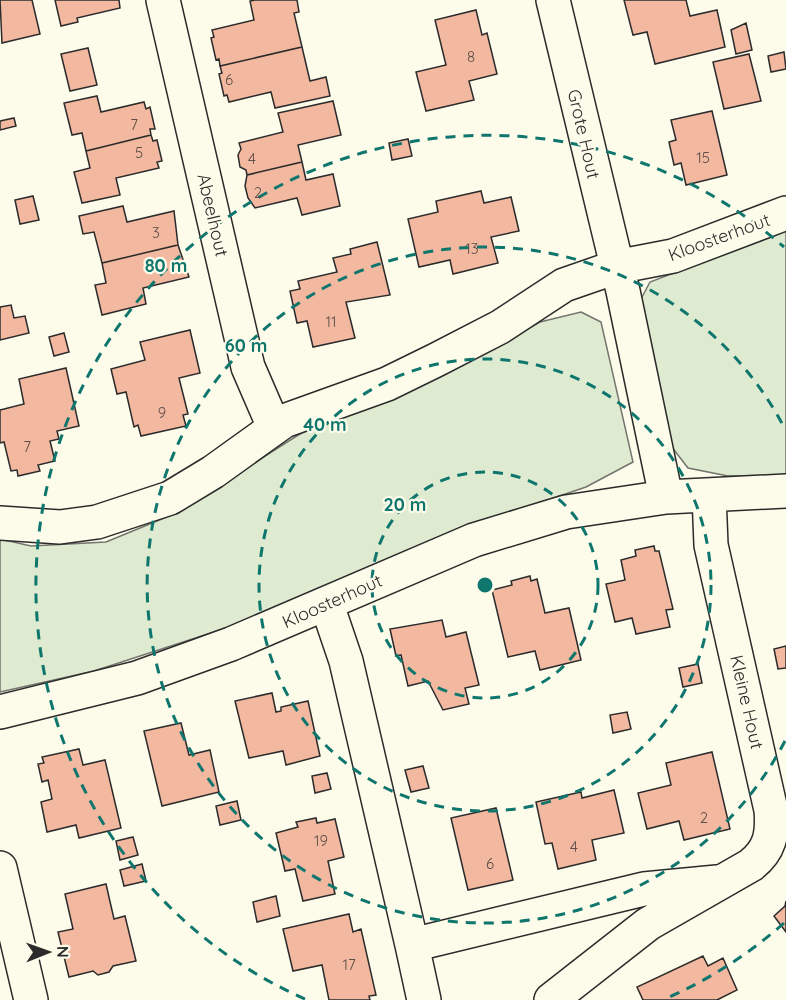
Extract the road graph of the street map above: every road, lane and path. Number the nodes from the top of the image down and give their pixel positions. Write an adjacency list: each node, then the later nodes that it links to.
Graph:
1 (163, 0): 5 (street, Abeelhout)
2 (553, 0): 4 (street, Grote Hout)
3 (786, 213): 4 (street, Kloosterhout)
4 (616, 267): 5 (street, Kloosterhout); 8 (street)
5 (274, 427): 9 (street, Kloosterhout)
6 (786, 491): 7 (street, Kloosterhout)
7 (709, 495): 8 (street, Kloosterhout); 13 (street, Kleine Hout)
8 (666, 497): 10 (street, Kloosterhout)
9 (0, 523)
10 (327, 605): 11 (street, Kloosterhout); 14 (street)
11 (0, 712)
12 (0, 868): 15 (street)
13 (717, 882): 14 (street, Kleine Hout); 17 (street, Kleine Hout)
14 (412, 945): 16 (street)
15 (31, 1000)
16 (424, 1000)
17 (551, 1000)

